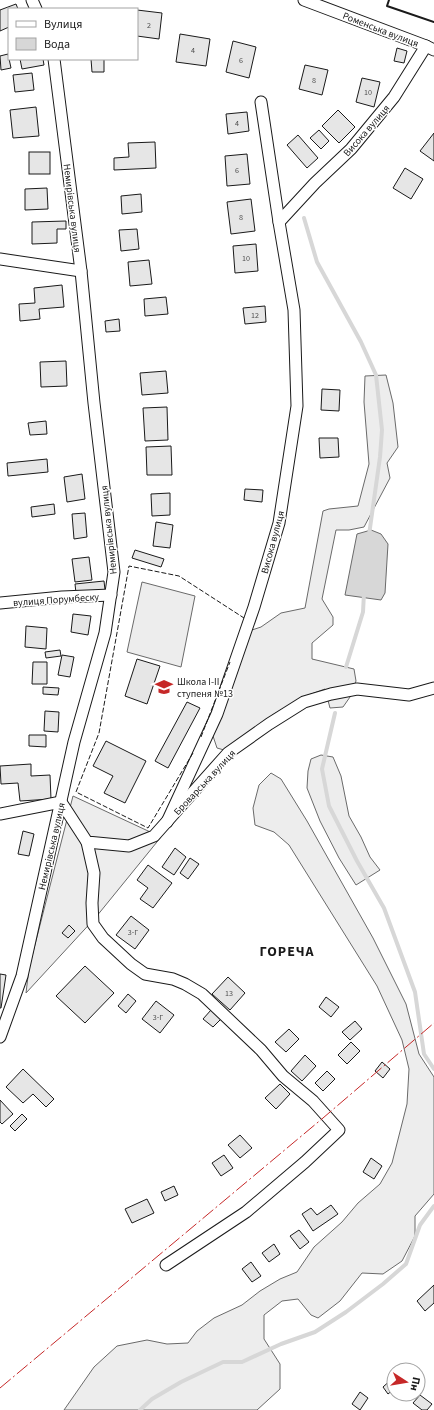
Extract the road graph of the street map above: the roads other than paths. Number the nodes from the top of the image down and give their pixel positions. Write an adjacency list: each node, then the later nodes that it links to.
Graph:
1 (304, 0): 2 (street, Роменська вулиця)
2 (430, 48): 5 (street, Висока вулиця)
3 (54, 60): 7 (street, Немирівська вулиця)
4 (261, 102): 5 (street, Висока вулиця)
5 (279, 222): 13 (street, Висока вулиця)
6 (0, 259): 7 (street)
7 (81, 271): 8 (street, Немирівська вулиця)
8 (111, 595): 9 (street, вулиця Порумбеску); 11 (street, Немирівська вулиця)
9 (0, 603)
10 (434, 688): 13 (street, Броварська вулиця)
11 (61, 802): 12 (street); 14 (street); 15 (street, Немирівська вулиця)
12 (0, 814)
13 (167, 822): 14 (street, Броварська вулиця)
14 (86, 842): 16 (street)
15 (0, 1037)
16 (166, 1265)

